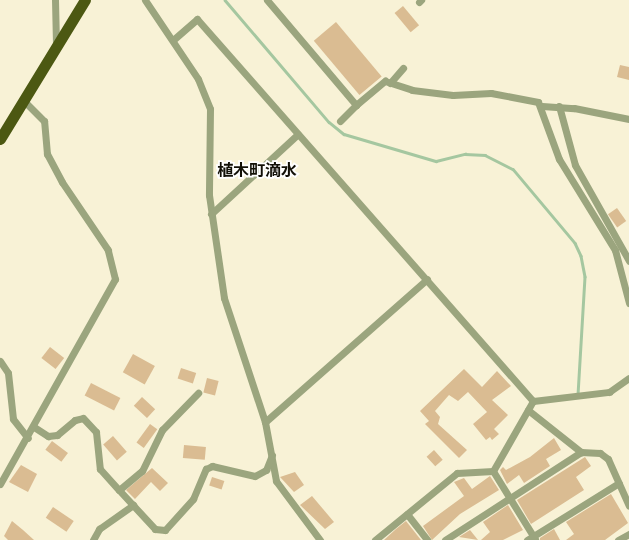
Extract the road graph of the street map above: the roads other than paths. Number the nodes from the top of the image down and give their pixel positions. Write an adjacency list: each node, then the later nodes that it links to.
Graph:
1 (55, 0): 6 (street)
2 (85, 0): 6 (highway)
3 (145, 0): 5 (street)
4 (267, 0): 10 (street)
5 (173, 40): 15 (street); 17 (street)
6 (56, 45): 9 (highway)
7 (403, 68): 8 (street)
8 (390, 83): 10 (street); 11 (street)
9 (23, 100): 16 (highway); 27 (street)
10 (356, 105): 14 (street)
11 (542, 106): 12 (street); 20 (street)
12 (559, 106): 13 (street); 18 (street)
13 (629, 119)
14 (340, 121)
15 (298, 134): 17 (street); 19 (street)
16 (0, 140)
17 (211, 214): 26 (street)
18 (629, 261)
19 (427, 279): 24 (street); 26 (street)
20 (629, 302)
21 (0, 361): 28 (street)
22 (629, 378): 24 (street)
23 (198, 393): 34 (street)
24 (533, 401): 25 (street)
25 (528, 410): 29 (street); 31 (street)
26 (265, 422): 30 (street)
27 (34, 427): 28 (street); 34 (street)
28 (28, 438): 32 (street)
29 (581, 452): 33 (street); 35 (street)
30 (272, 454): 36 (street); 42 (street)
31 (493, 471): 35 (street); 38 (street)
32 (0, 484)
33 (619, 484): 37 (street); 40 (street)
34 (119, 490): 36 (street)
35 (508, 496): 40 (street); 45 (street)
36 (133, 505): 41 (street)
37 (629, 506)
38 (407, 514): 43 (street); 44 (street)
39 (629, 534): 46 (street)
40 (532, 539)
41 (93, 540)
42 (320, 540)
43 (375, 540)
44 (427, 540)
45 (445, 540)
46 (618, 540)

